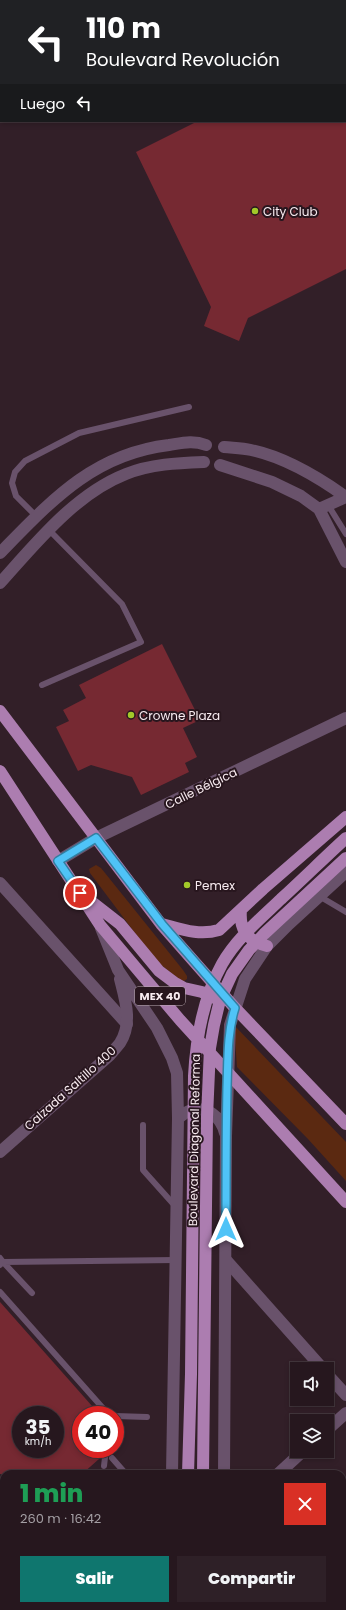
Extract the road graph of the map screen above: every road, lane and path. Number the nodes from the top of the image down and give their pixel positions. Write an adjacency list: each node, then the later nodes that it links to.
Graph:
1 (189, 407): 8 (lane)
2 (206, 445): 3 (street); 4 (street); 8 (street)
3 (224, 447): 5 (street); 6 (street)
4 (204, 462): 5 (street); 9 (street)
5 (220, 465): 7 (street)
6 (346, 497): 7 (street)
7 (324, 507): 10 (lane); 12 (street)
8 (36, 516): 9 (street); 11 (street)
9 (48, 529): 13 (street); 14 (lane)
10 (346, 534)
11 (0, 553)
12 (346, 562)
13 (0, 582)
14 (42, 685)
15 (0, 711): 19 (main road)
16 (346, 718): 19 (street, Calle Bélgica)
17 (0, 771): 22 (main road, MEX 40)
18 (346, 817): 25 (main road)
19 (96, 838): 22 (street, Calle Bélgica); 30 (main road)
20 (346, 838): 64 (main road, Boulevard Diagonal Reforma)
21 (346, 858): 65 (main road, Boulevard Diagonal Reforma)
22 (58, 861): 26 (main road, MEX 40)
23 (346, 872): 27 (street)
24 (0, 883): 36 (street)
25 (263, 889): 28 (main road); 31 (main road)
26 (80, 893): 32 (main road, MEX 40); 35 (main road)
27 (319, 896): 29 (lane); 31 (street)
28 (241, 910): 30 (main road); 33 (main road)
29 (346, 912)
30 (162, 924): 35 (main road)
31 (289, 924): 33 (street)
32 (100, 925): 34 (street); 37 (main road, MEX 40)
33 (267, 946): 35 (street)
34 (118, 970): 36 (street, Calzada Saltillo 400); 38 (street)
35 (235, 1008): 37 (street); 39 (main road)
36 (127, 1024): 42 (street, Calzada Saltillo 400)
37 (228, 1074): 41 (street); 43 (main road, MEX 40)
38 (178, 1118): 41 (street); 44 (street)
39 (346, 1124)
40 (143, 1125): 44 (lane)
41 (226, 1136): 46 (street)
42 (0, 1152)
43 (346, 1202)
44 (177, 1209): 45 (street)
45 (176, 1260): 47 (lane); 63 (street)
46 (226, 1260): 50 (street); 66 (street)
47 (1, 1262): 49 (lane)
48 (0, 1292): 53 (lane)
49 (32, 1294)
50 (317, 1362)
51 (334, 1382): 52 (street)
52 (346, 1396)
53 (101, 1406)
54 (346, 1412): 57 (street)
55 (124, 1416): 56 (lane)
56 (147, 1417)
57 (334, 1423)
58 (105, 1458): 61 (lane)
59 (112, 1458): 62 (lane)
60 (295, 1458): 67 (street)
61 (104, 1466)
62 (122, 1470)
63 (172, 1470)
64 (188, 1470)
65 (203, 1470)
66 (224, 1470)
67 (282, 1470)

